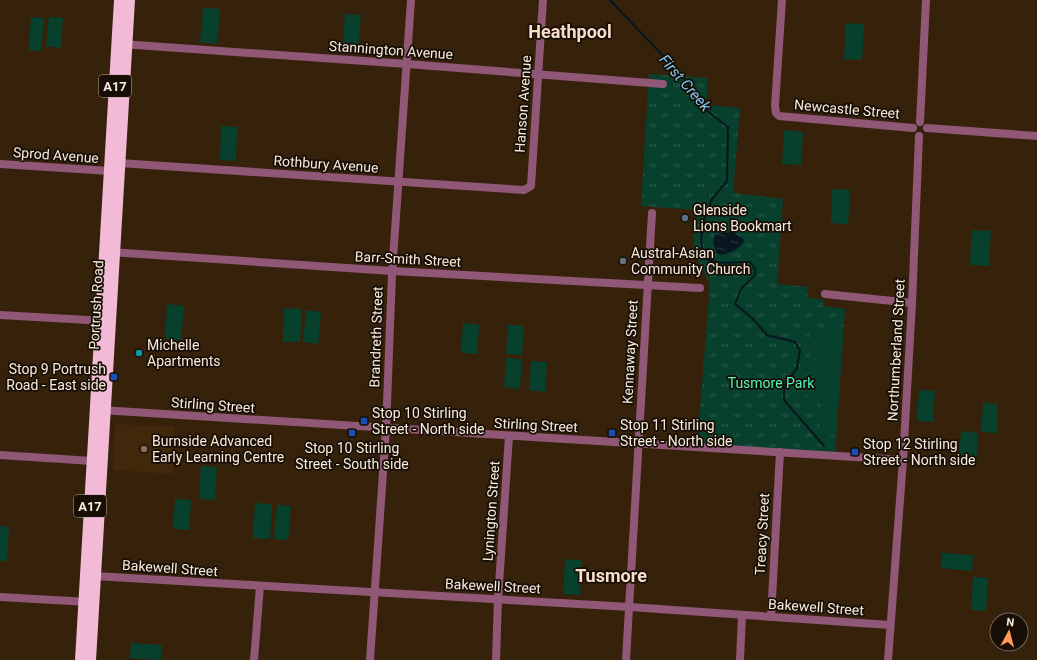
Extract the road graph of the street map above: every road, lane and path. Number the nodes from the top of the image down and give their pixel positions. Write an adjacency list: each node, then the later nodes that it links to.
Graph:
1 (120, 0): 7 (highway, Portrush Road / A17)
2 (129, 0): 7 (highway, Portrush Road / A17)
3 (411, 0): 8 (street, Brandreth Street)
4 (543, 0): 9 (street, Hanson Avenue)
5 (782, 0): 12 (street, Newcastle Street)
6 (926, 0): 11 (street)
7 (122, 44): 8 (street, Stannington Avenue); 16 (highway, Portrush Road / A17); 18 (highway, Portrush Road / A17)
8 (407, 64): 9 (street, Stannington Avenue); 19 (street, Brandreth Street)
9 (539, 74): 10 (street, Stannington Avenue); 20 (street, Hanson Avenue)
10 (663, 84)
11 (920, 122): 12 (street); 13 (street)
12 (913, 128): 14 (street)
13 (927, 128): 14 (street); 15 (street)
14 (919, 136): 27 (street, Northumberland Street)
15 (1037, 136)
16 (119, 163): 19 (street, Rothbury Avenue); 22 (highway, Portrush Road / A17)
17 (0, 164): 18 (street, Sprod Avenue)
18 (110, 171): 22 (highway, Portrush Road / A17)
19 (398, 182): 20 (street, Rothbury Avenue); 23 (street, Brandreth Street)
20 (531, 186)
21 (652, 213): 24 (street, Kennaway Street)
22 (110, 252): 23 (street, Barr-Smith Street); 29 (highway, Portrush Road / A17)
23 (392, 271): 24 (street, Barr-Smith Street); 31 (street, Brandreth Street)
24 (647, 285): 25 (street, Barr-Smith Street); 33 (street, Kennaway Street)
25 (700, 288)
26 (826, 294): 27 (street)
27 (912, 303): 36 (street, Northumberland Street)
28 (0, 315): 29 (street)
29 (105, 321): 30 (highway, Portrush Road / A17)
30 (100, 410): 31 (street, Stirling Street); 37 (highway, Portrush Road / A17); 38 (highway, Portrush Road / A17)
31 (386, 429): 32 (street, Stirling Street); 40 (street, Brandreth Street)
32 (509, 436): 33 (street, Stirling Street); 42 (street, Lynington Street)
33 (638, 444): 34 (street, Stirling Street); 44 (street, Kennaway Street)
34 (780, 452): 36 (street, Stirling Street); 46 (street, Treacy Street)
35 (0, 455): 37 (street)
36 (903, 460): 47 (street, Northumberland Street)
37 (92, 461): 43 (highway, Portrush Road / A17)
38 (94, 576): 39 (street, Bakewell Street); 43 (highway, Portrush Road / A17)
39 (260, 586): 40 (street, Bakewell Street); 50 (street)
40 (374, 592): 42 (street, Bakewell Street); 51 (street, Brandreth Street)
41 (0, 597): 43 (street)
42 (498, 599): 44 (street, Bakewell Street); 52 (street, Lynington Street)
43 (88, 602): 48 (highway, Portrush Road / A17); 49 (highway, Portrush Road / A17)
44 (630, 607): 45 (street, Bakewell Street); 53 (street, Kennaway Street)
45 (742, 615): 46 (street, Bakewell Street); 54 (street)
46 (771, 617): 47 (street, Bakewell Street)
47 (890, 625): 55 (street, Northumberland Street)
48 (81, 660)
49 (90, 660)
50 (254, 660)
51 (370, 660)
52 (496, 660)
53 (626, 660)
54 (740, 660)
55 (888, 660)

